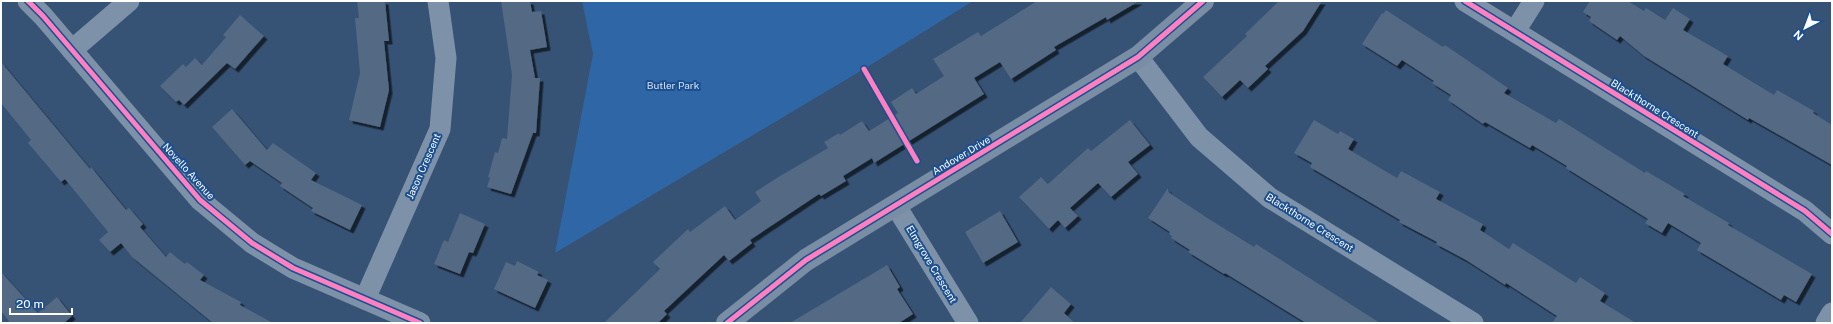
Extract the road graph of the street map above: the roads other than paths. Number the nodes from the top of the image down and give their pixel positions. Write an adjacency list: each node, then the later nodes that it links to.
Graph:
1 (28, 1): 8 (street, Novello Avenue)
2 (129, 1): 8 (street)
3 (438, 1): 12 (street, Jason Crescent)
4 (1203, 1): 9 (street, Andover Drive)
5 (1465, 1): 7 (street, Blackthorne Crescent)
6 (1534, 1): 7 (street)
7 (1515, 32): 11 (street, Blackthorne Crescent)
8 (72, 50): 12 (street, Novello Avenue)
9 (1138, 57): 10 (street, Andover Drive); 17 (street, Blackthorne Crescent)
10 (896, 206): 15 (street, Andover Drive); 16 (street, Elmgrove Crescent)
11 (1832, 234)
12 (365, 299): 14 (street, Novello Avenue)
13 (1832, 313): 18 (street)
14 (420, 323)
15 (727, 323)
16 (968, 323)
17 (1472, 323)
18 (1826, 323)

